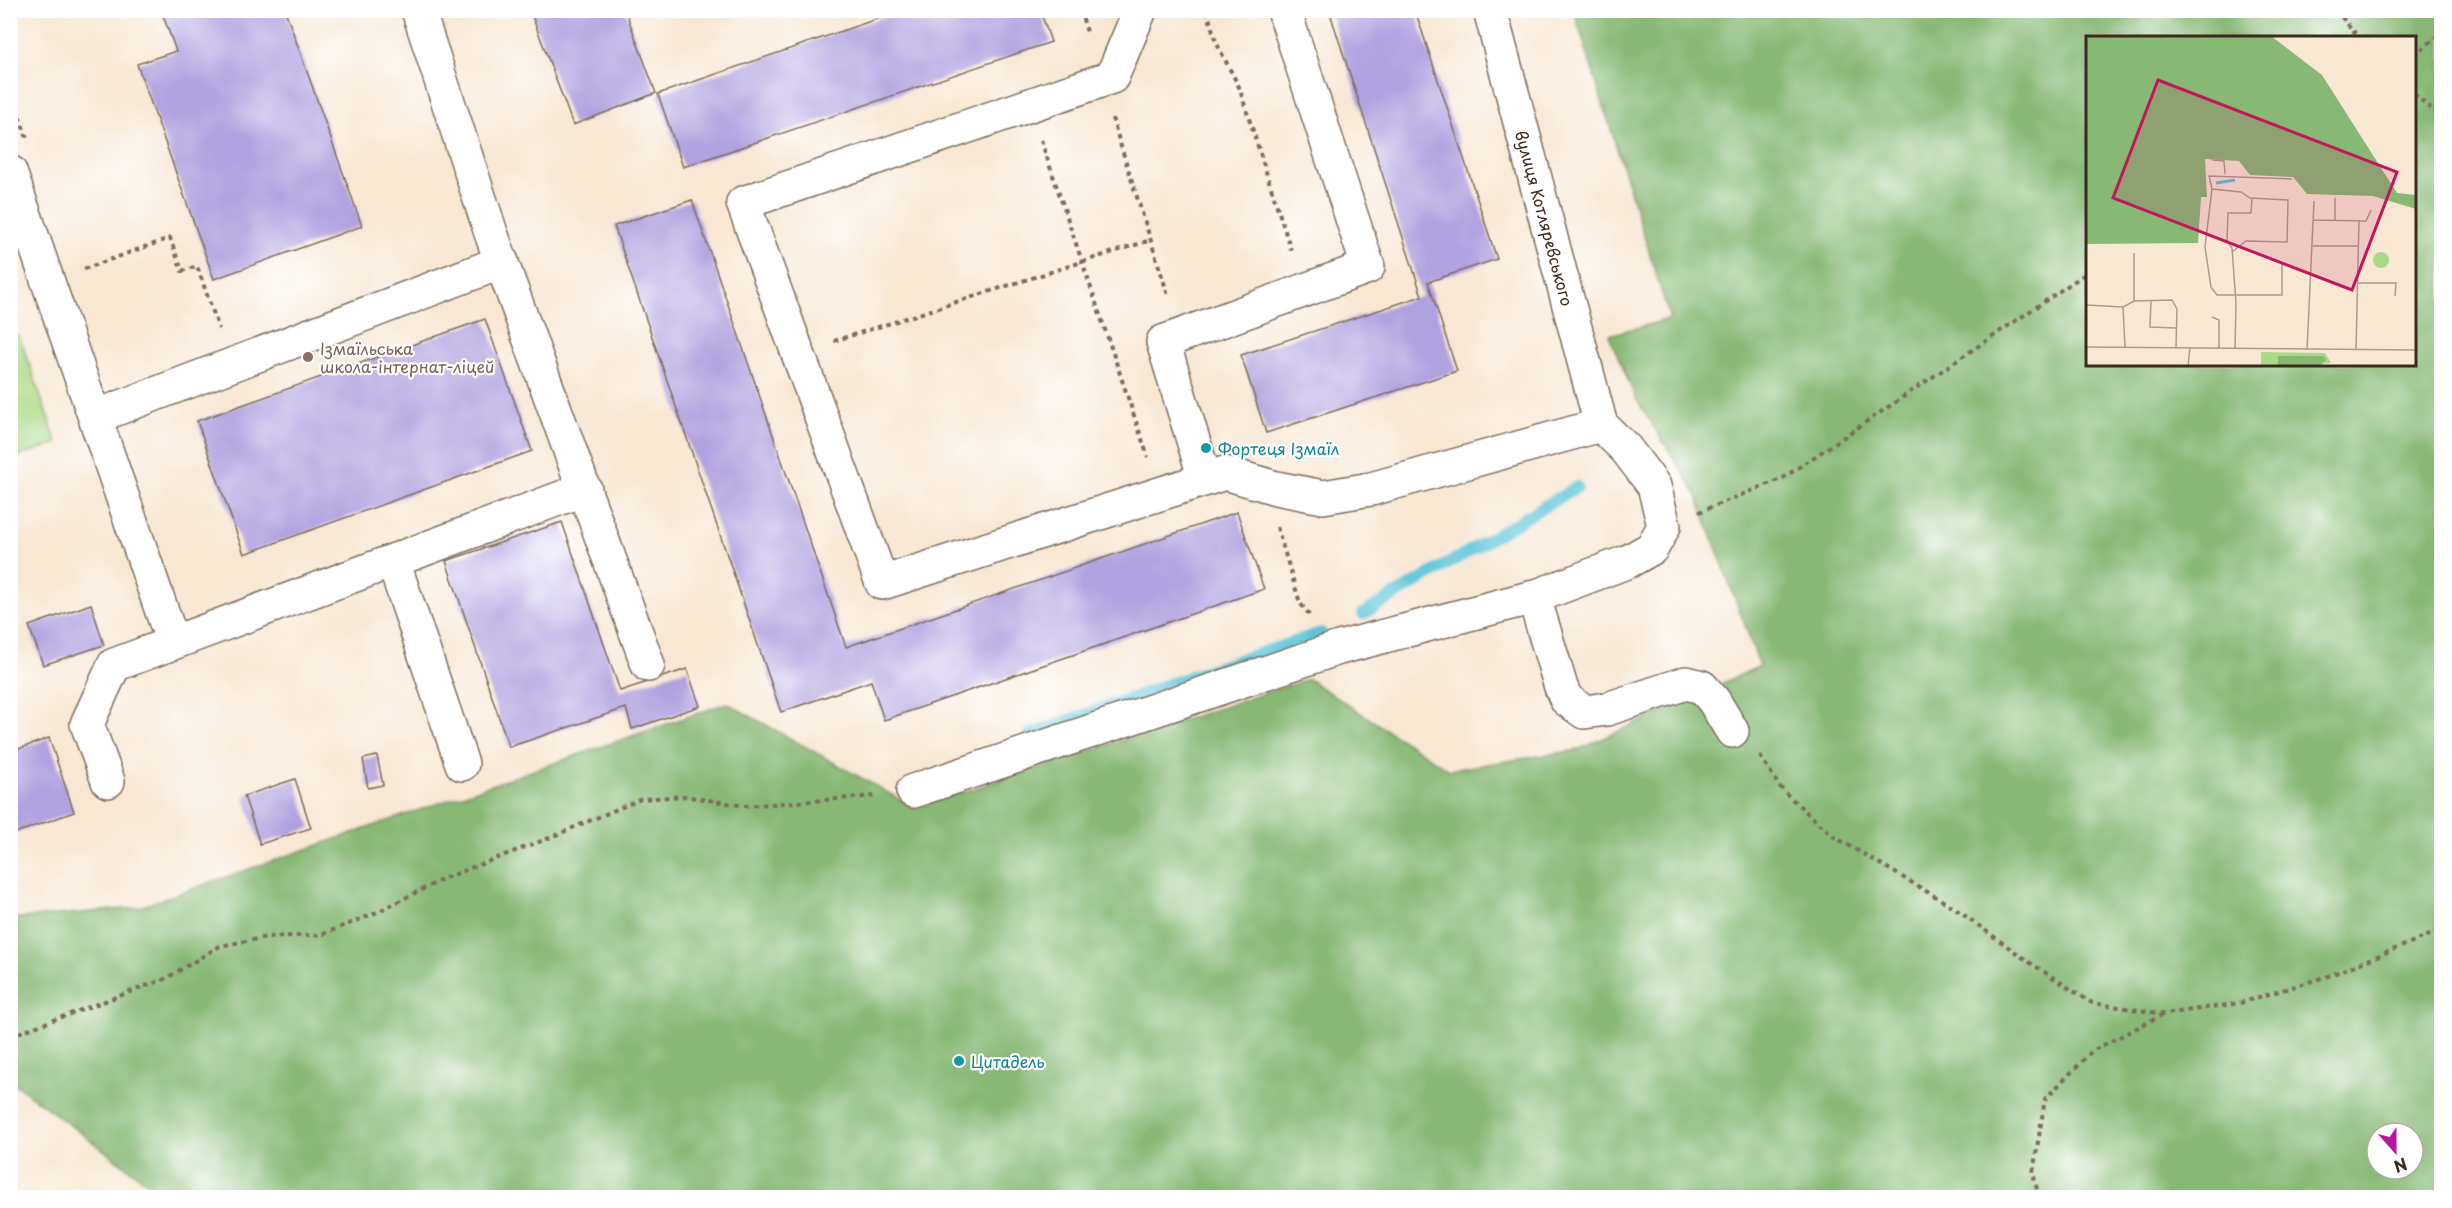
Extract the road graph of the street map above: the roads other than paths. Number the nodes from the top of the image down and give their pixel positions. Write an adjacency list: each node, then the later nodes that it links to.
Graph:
1 (418, 10): 6 (lane)
2 (1140, 10): 9 (lane)
3 (1284, 10): 9 (lane)
4 (1490, 10): 8 (lane, вулиця Котляревського)
5 (10, 172): 7 (lane)
6 (502, 262): 7 (lane); 10 (lane)
7 (95, 417): 13 (lane)
8 (1601, 424): 9 (lane); 12 (lane)
9 (1205, 479)
10 (585, 489): 11 (lane); 14 (lane)
11 (393, 561): 13 (lane); 16 (lane)
12 (1534, 597): 15 (lane); 18 (lane)
13 (173, 643): 17 (lane)
14 (648, 665)
15 (1732, 731)
16 (462, 764)
17 (108, 781)
18 (913, 791)

